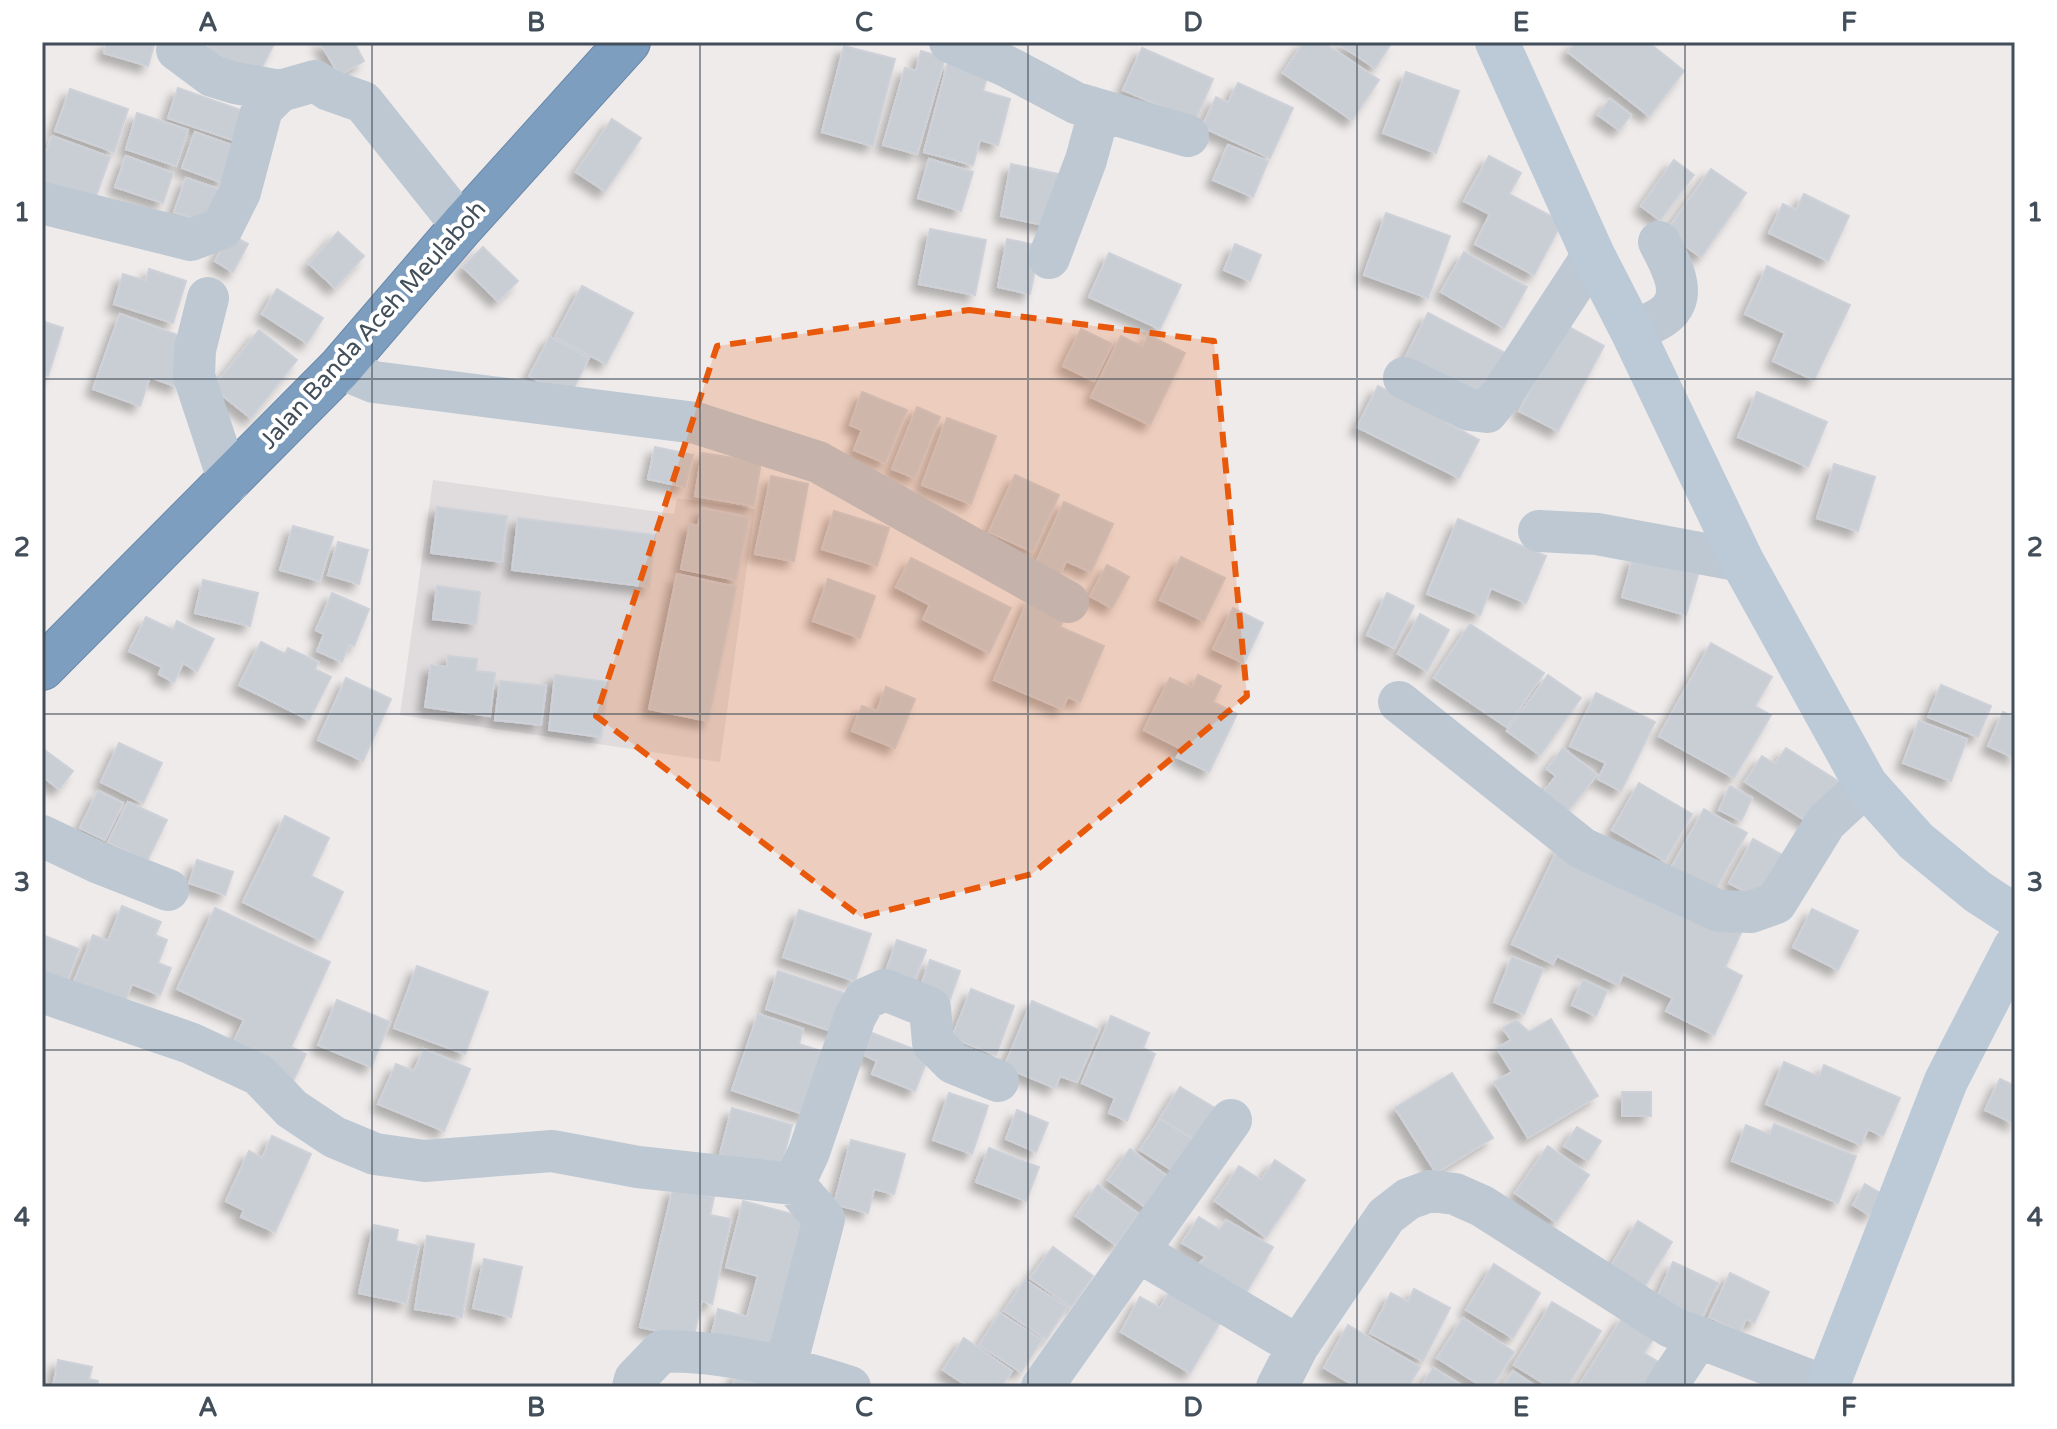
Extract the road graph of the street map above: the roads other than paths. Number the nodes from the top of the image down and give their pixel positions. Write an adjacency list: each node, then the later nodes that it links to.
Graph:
1 (628, 42): 9 (highway, Jalan Banda Aceh Meulaboh)
2 (950, 42): 6 (street)
3 (1497, 42): 11 (street)
4 (177, 50): 5 (street)
5 (280, 91): 8 (street); 9 (street)
6 (1093, 108): 7 (street); 12 (street)
7 (1188, 136)
8 (42, 203)
9 (462, 226): 15 (highway, Jalan Banda Aceh Meulaboh)
10 (1659, 242): 14 (street)
11 (1593, 255): 14 (street); 16 (street)
12 (1049, 258)
13 (208, 298): 17 (street)
14 (1642, 328): 19 (street)
15 (340, 368): 17 (highway, Jalan Banda Aceh Meulaboh); 20 (street)
16 (1404, 378)
17 (229, 482): 21 (highway, Jalan Banda Aceh Meulaboh)
18 (1539, 531): 19 (street)
19 (1742, 561): 23 (street)
20 (1068, 602)
21 (42, 668)
22 (1399, 702): 23 (street)
23 (1866, 785): 26 (street)
24 (42, 836): 25 (street)
25 (168, 890)
26 (2015, 916)
27 (2015, 947): 41 (street)
28 (42, 992): 31 (street)
29 (998, 1081): 31 (street)
30 (1231, 1120): 32 (street)
31 (794, 1184): 35 (street)
32 (1139, 1252): 34 (street); 38 (street)
33 (1699, 1337): 34 (street); 40 (street); 41 (street)
34 (1298, 1346): 39 (street)
35 (786, 1366): 36 (street); 37 (street)
36 (633, 1387)
37 (850, 1387)
38 (1042, 1387)
39 (1277, 1387)
40 (1666, 1387)
41 (1827, 1387)

